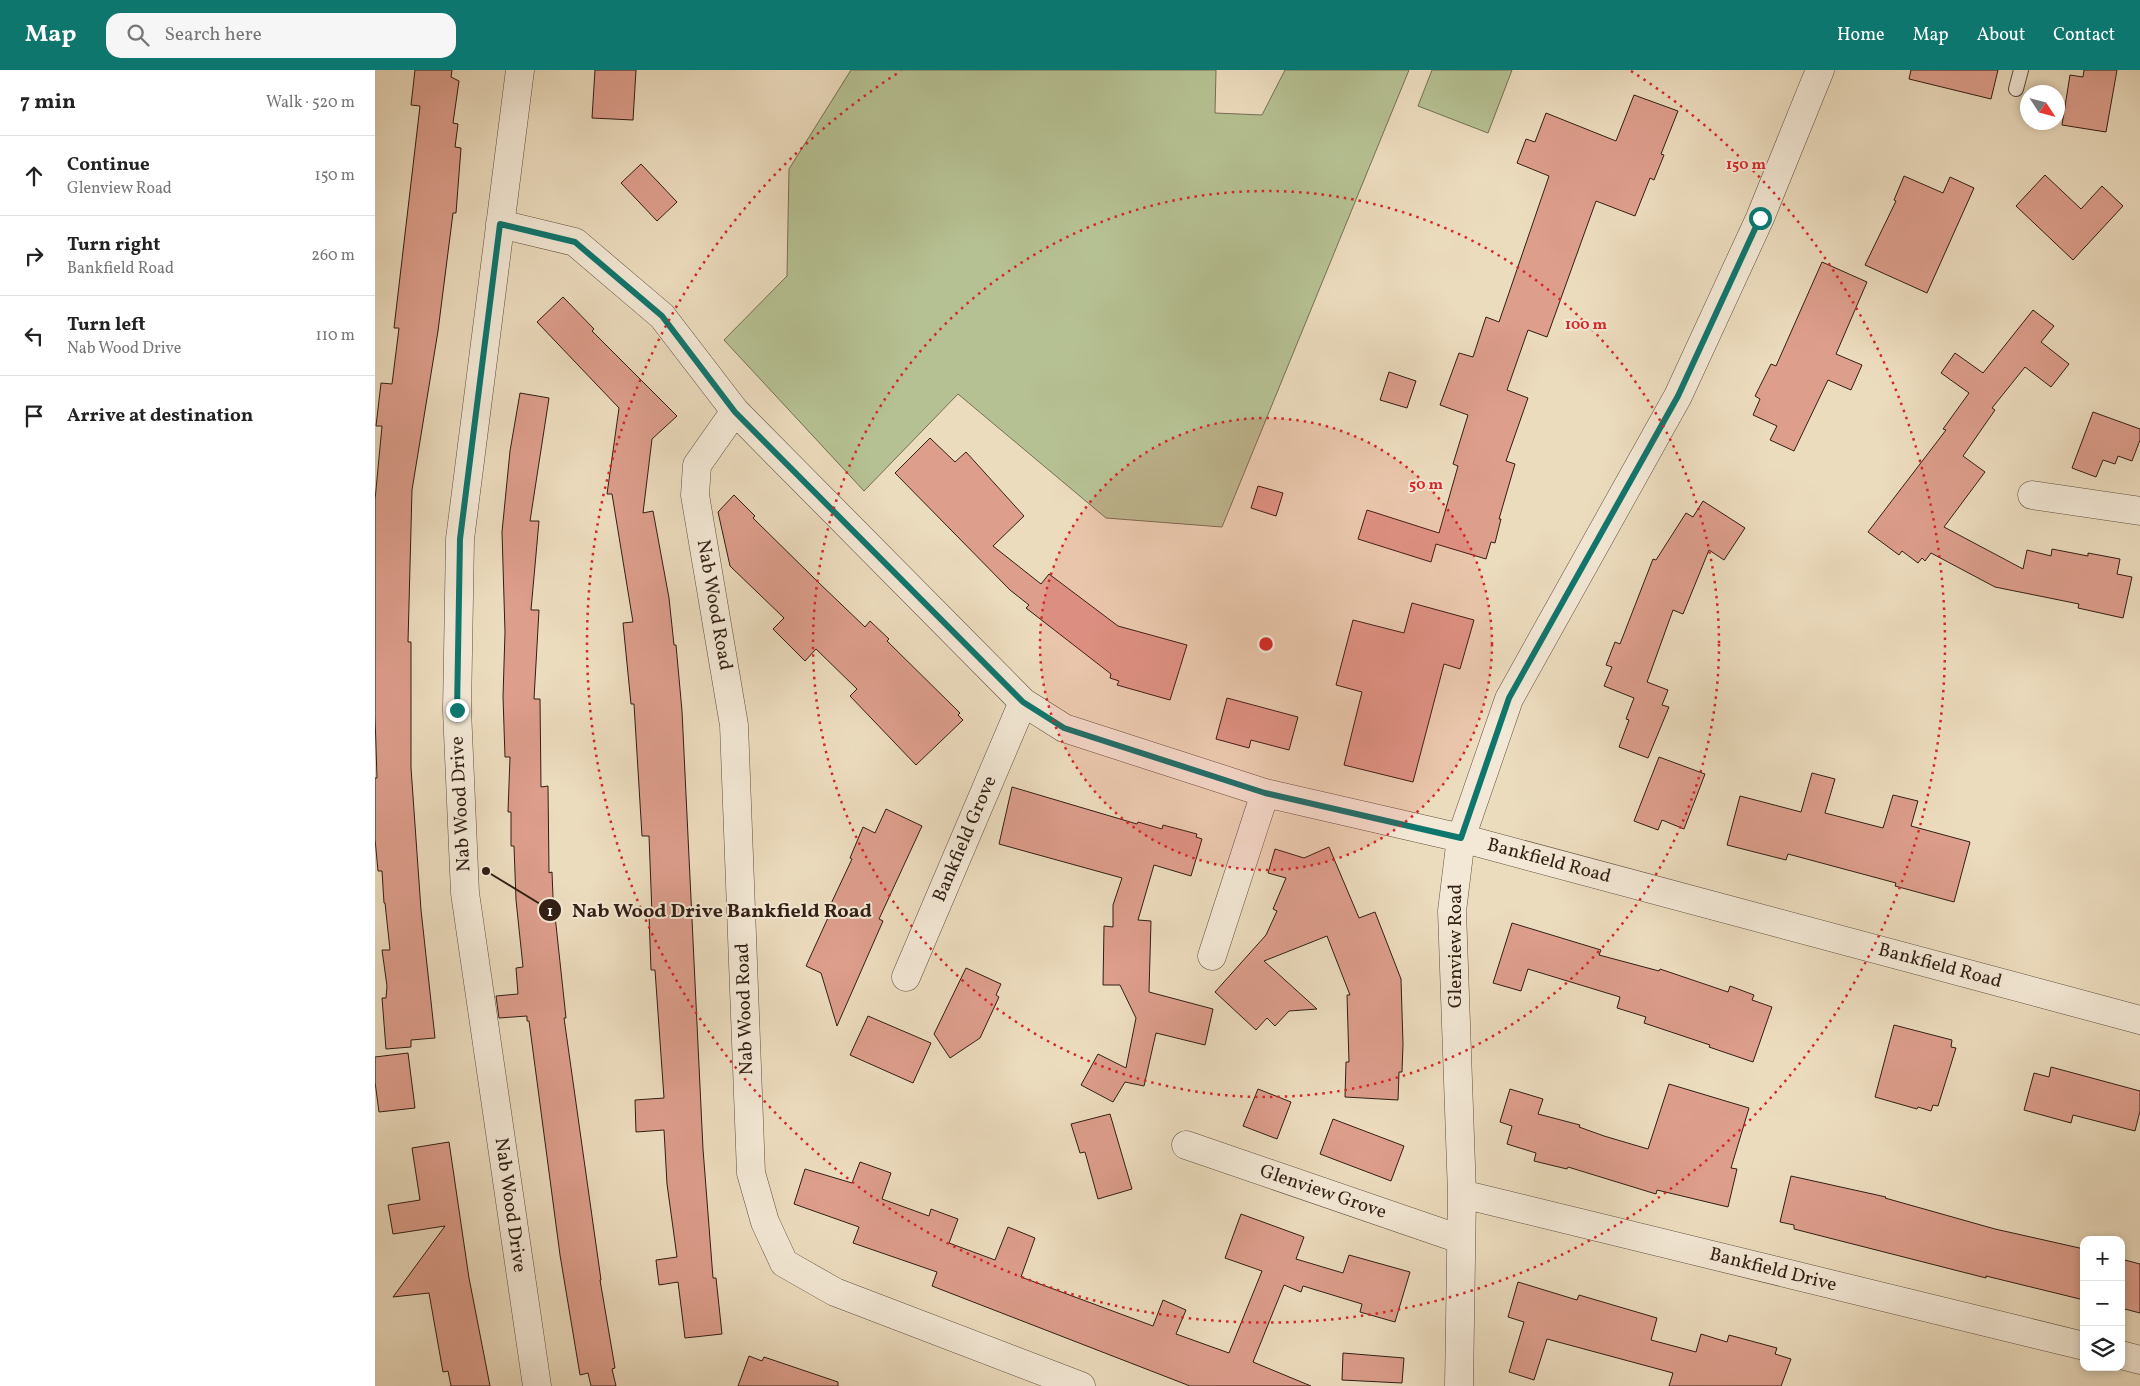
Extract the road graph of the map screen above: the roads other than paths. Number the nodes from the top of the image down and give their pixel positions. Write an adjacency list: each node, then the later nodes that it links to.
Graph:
1 (520, 70): 5 (street, Nab Wood Drive)
2 (1820, 70): 11 (street, Glenview Road)
3 (2021, 70): 4 (lane)
4 (2016, 89)
5 (500, 224): 6 (street, Bankfield Road); 22 (street, Nab Wood Drive)
6 (735, 412): 9 (street, Bankfield Road); 23 (street, Nab Wood Road)
7 (2033, 495): 8 (street)
8 (2140, 512)
9 (1023, 702): 10 (street, Bankfield Road); 13 (street, Bankfield Grove)
10 (1265, 793): 11 (street, Bankfield Road); 12 (street)
11 (1461, 838): 14 (street, Bankfield Road); 16 (street, Glenview Road)
12 (1212, 956)
13 (906, 977)
14 (2140, 1020)
15 (1186, 1145): 17 (street, Glenview Grove)
16 (1462, 1194): 17 (street, Glenview Road); 18 (street, Bankfield Drive)
17 (1460, 1239): 21 (street, Glenview Road)
18 (2080, 1345)
19 (2125, 1356): 20 (street)
20 (2140, 1360)
21 (1459, 1376)
22 (537, 1386)
23 (1081, 1386)

